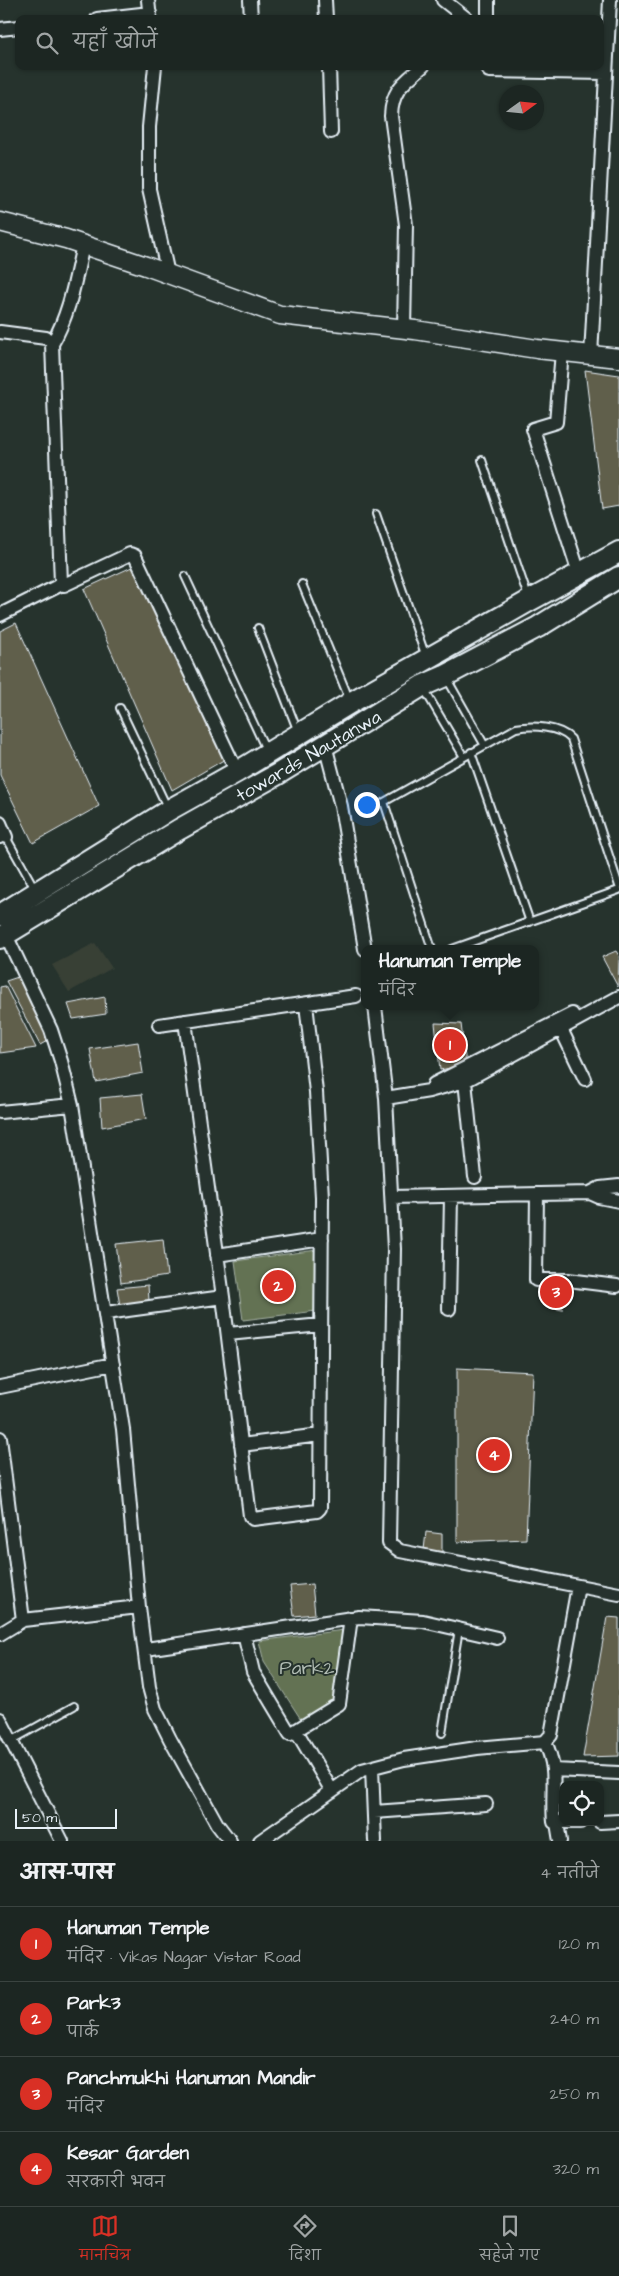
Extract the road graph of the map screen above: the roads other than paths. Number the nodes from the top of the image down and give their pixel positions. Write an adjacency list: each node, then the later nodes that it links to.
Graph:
1 (250, 0): 8 (street)
2 (325, 0): 9 (street)
3 (443, 0): 10 (street)
4 (488, 0): 11 (street)
5 (610, 0): 14 (street)
6 (149, 11): 7 (street)
7 (123, 15)
8 (252, 15)
9 (326, 15)
10 (462, 15)
11 (488, 15)
12 (15, 27): 13 (street)
13 (0, 29)
14 (613, 39): 19 (street)
15 (154, 70): 23 (street)
16 (329, 70): 20 (street)
17 (418, 70): 24 (street)
18 (488, 70): 19 (street)
19 (606, 73): 28 (street)
20 (331, 132)
21 (0, 222): 22 (street)
22 (83, 245): 23 (street); 26 (street)
23 (168, 274): 24 (street)
24 (404, 329): 27 (street)
25 (0, 332): 26 (street)
26 (52, 344): 36 (street)
27 (562, 352): 28 (street); 33 (street)
28 (591, 356): 29 (street)
29 (619, 358)
30 (482, 460): 38 (lane)
31 (376, 514): 41 (lane)
32 (619, 552): 33 (main road)
33 (579, 573): 38 (main road)
34 (185, 576): 50 (lane)
35 (619, 577): 42 (main road, towards Nautanwa)
36 (62, 584): 39 (street); 52 (street)
37 (302, 584): 44 (lane)
38 (529, 601): 41 (main road)
39 (0, 615)
40 (258, 628): 46 (lane)
41 (426, 660): 44 (main road)
42 (446, 676): 43 (main road, towards Nautanwa); 47 (lane)
43 (422, 686): 48 (main road, towards Nautanwa); 51 (lane)
44 (350, 703): 46 (main road)
45 (120, 708): 53 (lane)
46 (299, 734): 50 (main road)
47 (484, 744): 49 (lane); 56 (lane)
48 (325, 745): 61 (main road, towards Nautanwa); 62 (street)
49 (471, 752): 51 (lane); 60 (lane)
50 (268, 754): 52 (main road)
51 (464, 757): 63 (lane)
52 (237, 772): 53 (main road)
53 (169, 810): 58 (main road)
54 (0, 823): 55 (street)
55 (3, 838): 58 (lane)
56 (619, 886)
57 (619, 890): 60 (lane)
58 (37, 892): 59 (main road)
59 (0, 915)
60 (530, 922): 64 (lane)
61 (3, 937): 77 (street)
62 (364, 945)
63 (431, 945)
64 (464, 945)
65 (619, 990): 75 (street)
66 (356, 996): 68 (street)
67 (619, 998): 72 (street)
68 (306, 1004): 70 (street); 86 (street)
69 (375, 1010): 76 (street)
70 (185, 1021): 71 (street); 87 (street)
71 (159, 1025)
72 (561, 1029): 73 (street); 74 (street)
73 (585, 1079)
74 (465, 1081): 75 (street); 79 (street)
75 (416, 1093): 76 (street)
76 (386, 1098): 84 (street)
77 (72, 1105): 78 (street); 91 (street)
78 (0, 1112)
79 (475, 1177)
80 (619, 1186): 81 (street)
81 (590, 1193): 82 (street); 85 (street)
82 (537, 1194): 83 (street); 88 (street)
83 (451, 1196): 84 (street); 90 (street)
84 (392, 1197): 99 (street)
85 (619, 1201)
86 (322, 1239): 87 (street); 92 (street)
87 (217, 1255): 89 (street)
88 (617, 1286)
89 (223, 1297): 91 (street); 93 (street)
90 (449, 1309)
91 (106, 1313): 94 (street)
92 (321, 1325): 93 (street); 96 (street)
93 (228, 1334): 98 (street)
94 (113, 1364): 95 (street); 101 (street)
95 (0, 1387)
96 (320, 1435): 98 (street); 98 (street)
97 (0, 1438): 103 (street)
98 (241, 1445)
99 (578, 1586): 100 (street); 114 (street)
100 (619, 1594)
101 (139, 1608): 103 (street); 108 (street)
102 (352, 1618): 104 (street); 106 (street); 111 (street)
103 (23, 1620): 105 (street)
104 (459, 1629): 107 (street); 112 (lane)
105 (0, 1634)
106 (244, 1634): 108 (street); 111 (street)
107 (497, 1638)
108 (146, 1650): 125 (street)
109 (74, 1706): 113 (lane)
110 (0, 1719): 113 (street)
111 (297, 1732): 118 (street)
112 (442, 1733)
113 (11, 1741): 124 (street)
114 (546, 1742): 115 (street); 116 (street)
115 (372, 1768): 118 (street); 120 (street)
116 (554, 1770): 117 (street); 123 (street)
117 (619, 1773)
118 (332, 1791): 126 (street)
119 (486, 1804): 120 (street)
120 (374, 1812): 127 (street)
121 (619, 1821): 122 (street)
122 (604, 1822)
123 (557, 1823): 128 (street)
124 (62, 1841)
125 (230, 1841)
126 (260, 1841)
127 (375, 1841)
128 (560, 1841)

